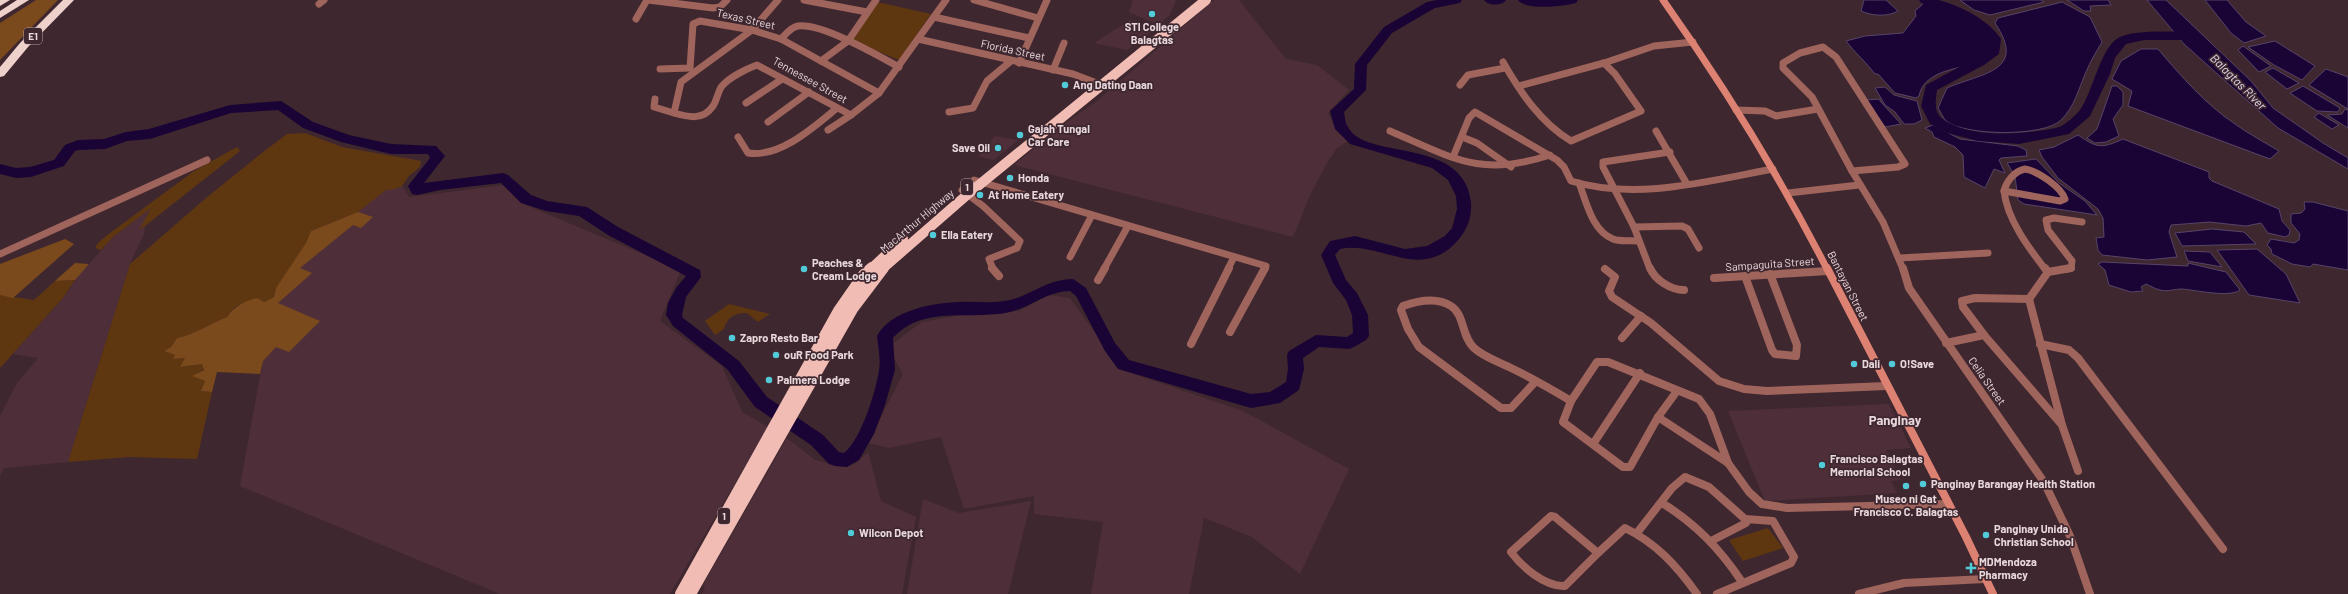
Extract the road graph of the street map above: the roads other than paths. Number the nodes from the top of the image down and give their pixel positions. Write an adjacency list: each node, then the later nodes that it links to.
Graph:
1 (5, 0): 15 (highway)
2 (24, 0): 17 (highway)
3 (69, 0): 36 (highway, E1)
4 (648, 0): 5 (street); 20 (street)
5 (727, 0)
6 (778, 0): 21 (street)
7 (804, 0): 16 (street)
8 (876, 0): 16 (street)
9 (946, 0): 18 (street, Tennessee Street)
10 (974, 0): 19 (street)
11 (1047, 0): 19 (street)
12 (1196, 0): 38 (highway, MacArthur Highway / 1)
13 (1206, 0): 38 (highway, MacArthur Highway / 1)
14 (1663, 0): 26 (main road, Bantayan Street)
15 (0, 3)
16 (867, 12): 25 (street)
17 (0, 15)
18 (934, 17): 22 (street); 24 (street, Tennessee Street)
19 (1038, 18): 22 (street)
20 (636, 19)
21 (752, 30): 23 (street, Texas Street); 34 (street); 34 (street, Texas Street)
22 (1030, 38): 30 (street)
23 (781, 39): 25 (street); 29 (street, Texas Street)
24 (918, 39): 28 (street, Florida Street); 32 (street, Tennessee Street)
25 (848, 41): 29 (street); 32 (street)
26 (1693, 42): 31 (street); 47 (main road, Bantayan Street)
27 (1064, 43): 35 (street)
28 (1011, 61): 30 (street, Florida Street); 48 (street)
29 (822, 62): 42 (street, Texas Street)
30 (1020, 63): 35 (street, Florida Street)
31 (1604, 63): 40 (street); 40 (street)
32 (899, 67): 42 (street, Tennessee Street)
33 (660, 69): 34 (street)
34 (692, 70): 49 (street)
35 (1053, 70): 38 (street, Florida Street)
36 (0, 74)
37 (782, 79): 41 (street, Tennessee Street); 44 (street); 49 (street, Tennessee Street)
38 (1098, 83): 64 (highway, MacArthur Highway / 1)
39 (1460, 85): 40 (street)
40 (1519, 86)
41 (809, 92): 45 (street, Tennessee Street); 51 (street)
42 (879, 93): 50 (street, Tennessee Street)
43 (655, 99): 49 (street, Tennessee Street)
44 (746, 103)
45 (837, 108): 50 (street, Tennessee Street); 56 (street)
46 (1818, 109): 47 (street); 63 (street, Celia Street); 63 (street, Celia Street)
47 (1736, 110): 62 (main road, Bantayan Street)
48 (949, 112)
49 (674, 113)
50 (851, 115): 52 (street)
51 (768, 122)
52 (828, 130)
53 (1656, 131): 57 (street)
54 (1390, 132): 59 (street)
55 (1462, 137): 58 (street); 59 (street); 61 (street)
56 (738, 138)
57 (1670, 152): 66 (street); 68 (street)
58 (1550, 155): 61 (street); 65 (street)
59 (1453, 158): 61 (street)
60 (207, 160): 79 (street)
61 (1511, 167)
62 (1773, 169): 66 (street); 71 (main road, Bantayan Street)
63 (1851, 171): 67 (street, Celia Street)
64 (978, 182): 70 (highway, MacArthur Highway / 1); 72 (street)
65 (1579, 183): 68 (street); 76 (street)
66 (1688, 184): 68 (street)
67 (1859, 185): 71 (street); 82 (street, Celia Street)
68 (1617, 191): 75 (street)
69 (2004, 191): 69 (street); 85 (street)
70 (965, 192): 87 (street); 107 (highway, MacArthur Highway / 1)
71 (1788, 193): 84 (main road, Bantayan Street)
72 (1092, 215): 74 (street); 80 (street)
73 (2082, 222): 85 (street)
74 (1128, 226): 81 (street); 90 (street)
75 (1634, 227): 76 (street); 77 (street)
76 (1638, 241): 91 (street)
77 (1699, 248)
78 (1988, 253): 82 (street)
79 (0, 254)
80 (1070, 257)
81 (1234, 257): 94 (street); 98 (street)
82 (1900, 258): 97 (street, Celia Street)
83 (1605, 269): 93 (street)
84 (1828, 272): 86 (street, Sampaguita Street); 102 (main road, Bantayan Street)
85 (2048, 272): 92 (street)
86 (1770, 274): 88 (street, Sampaguita Street); 88 (street)
87 (999, 276)
88 (1745, 276): 89 (street, Sampaguita Street)
89 (1714, 278)
90 (1098, 280)
91 (1684, 290)
92 (2029, 299): 95 (street); 99 (street)
93 (1641, 316): 96 (street); 102 (street)
94 (1230, 332)
95 (1984, 335): 97 (street); 106 (street)
96 (1622, 338)
97 (1946, 343): 126 (street, Celia Street)
98 (1191, 344)
99 (2040, 344): 106 (street); 116 (street)
100 (1640, 373): 103 (street); 104 (street); 108 (street)
101 (1536, 381): 101 (street); 104 (street)
102 (1886, 386): 112 (main road, Bantayan Street)
103 (1677, 391): 105 (street); 109 (street)
104 (1571, 401): 108 (street)
105 (1658, 417): 108 (street); 109 (street)
106 (2062, 424): 110 (street)
107 (773, 440): 120 (highway, MacArthur Highway / 1); 121 (highway, MacArthur Highway / 1)
108 (1593, 444)
109 (1728, 463): 112 (street)
110 (2078, 471)
111 (1662, 503): 113 (street); 114 (street); 115 (street)
112 (1948, 504): 118 (main road, Bantayan Street)
113 (1745, 519): 115 (street); 119 (street)
114 (1637, 533): 117 (street); 122 (street)
115 (1713, 540): 119 (street)
116 (2223, 549)
117 (1599, 553): 117 (street)
118 (1985, 579): 124 (street); 125 (main road, Bantayan Street)
119 (1742, 582): 123 (street)
120 (681, 594)
121 (690, 594)
122 (1697, 594)
123 (1717, 594)
124 (1859, 594)
125 (1993, 594)
126 (2090, 594)

